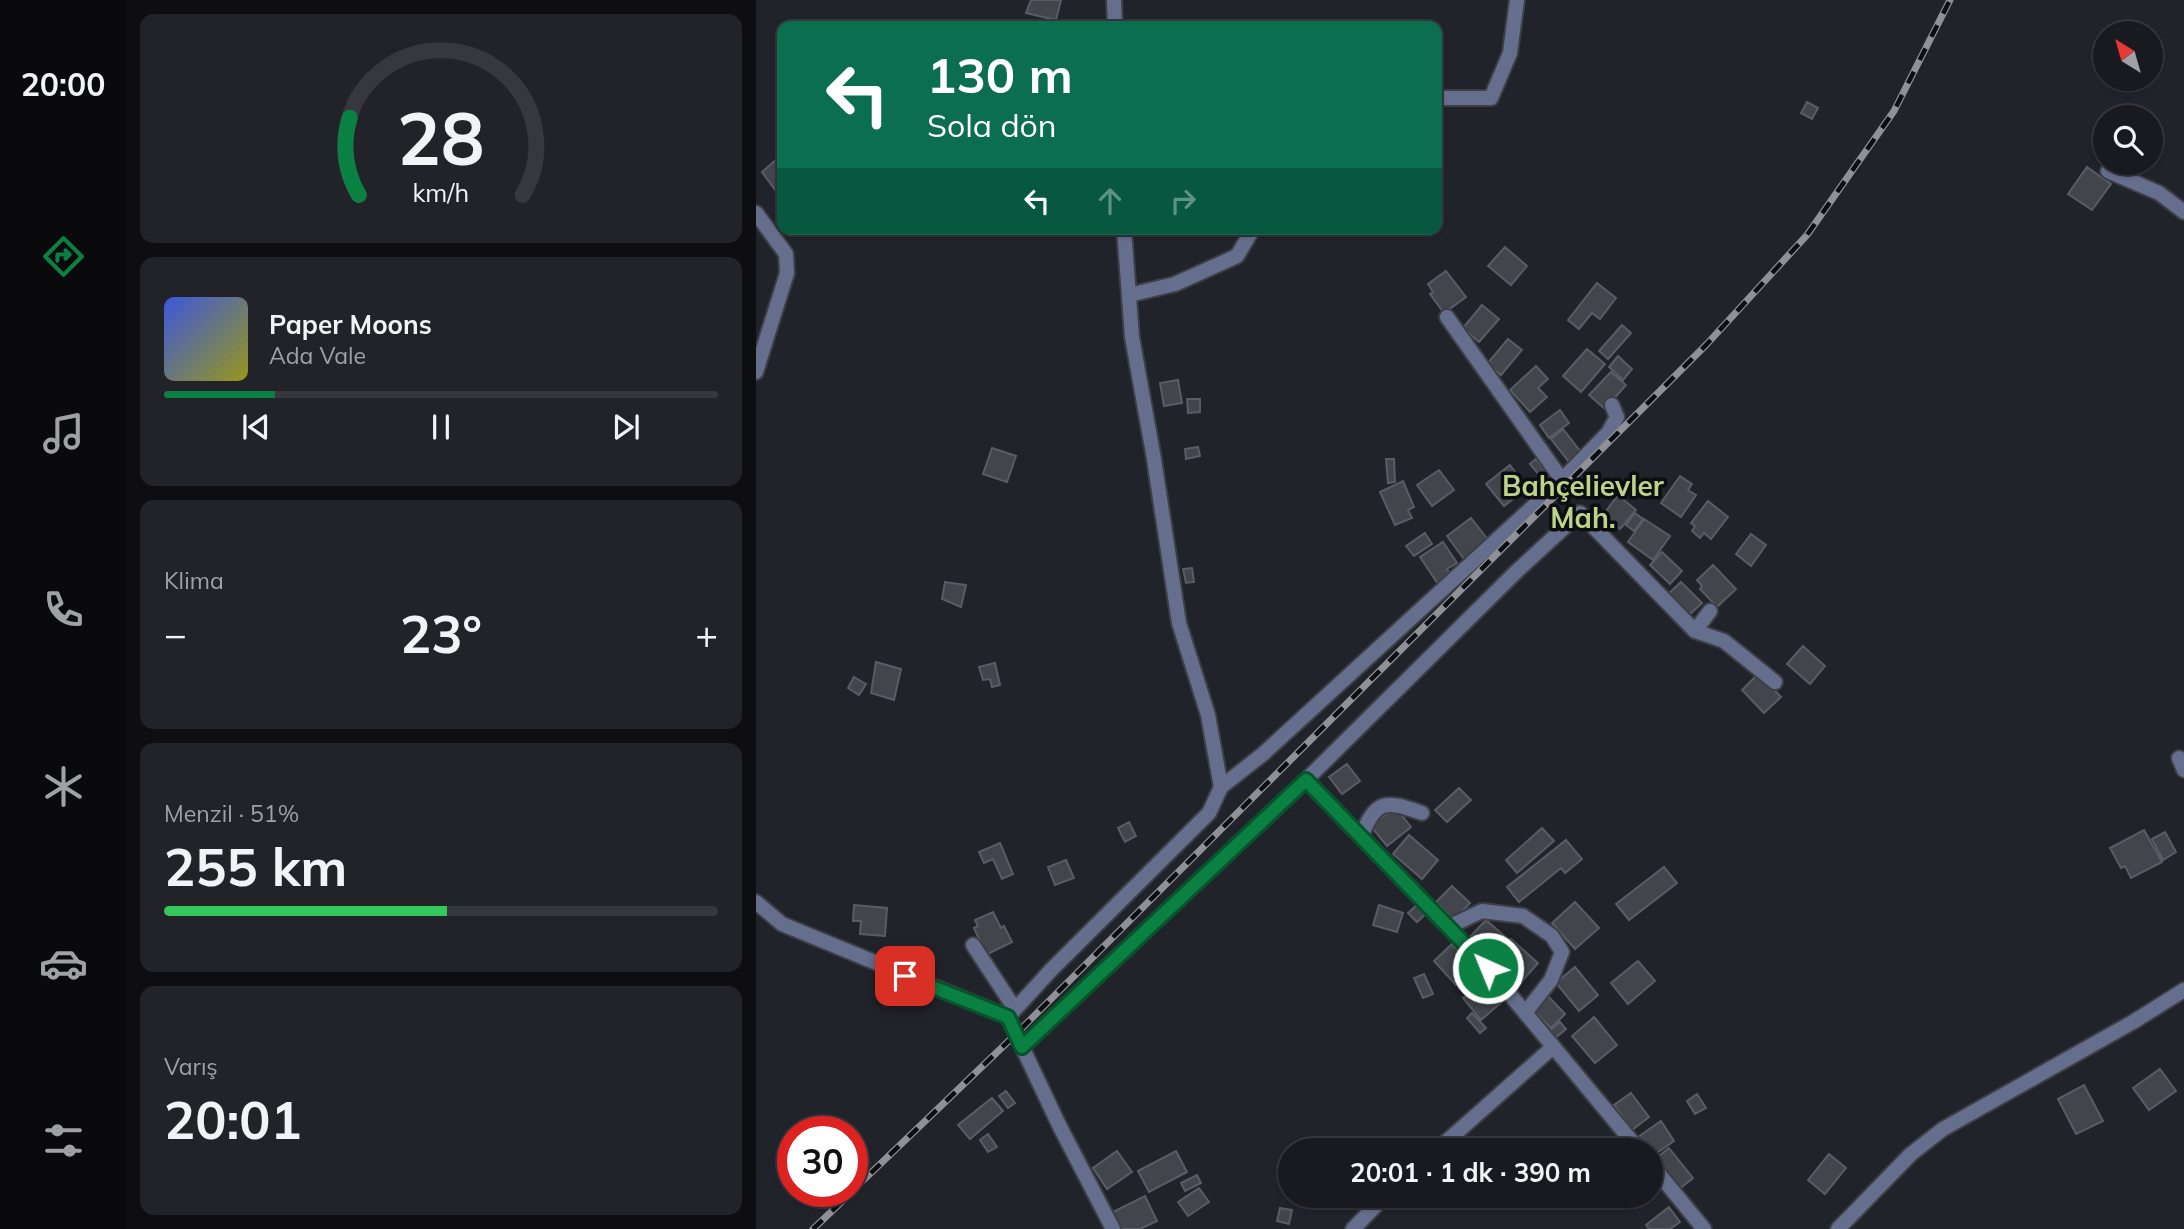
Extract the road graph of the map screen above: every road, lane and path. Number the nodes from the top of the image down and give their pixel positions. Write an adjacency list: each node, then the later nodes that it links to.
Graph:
1 (1114, 0): 3 (street)
2 (1517, 0): 4 (street)
3 (1115, 21)
4 (1442, 98)
5 (2117, 175): 6 (street)
6 (2184, 212)
7 (756, 213): 12 (street)
8 (1124, 235): 10 (street)
9 (1249, 235): 10 (street)
10 (1129, 295): 19 (street)
11 (1447, 317): 14 (street)
12 (756, 372)
13 (1612, 405): 14 (street)
14 (1562, 480): 19 (street)
15 (1710, 611): 16 (street)
16 (1695, 631): 17 (street); 18 (street)
17 (1775, 682)
18 (1306, 780): 21 (street); 28 (street)
19 (1221, 787): 26 (street)
20 (1422, 813): 21 (street)
21 (1361, 837): 23 (street)
22 (756, 902): 26 (street)
23 (1448, 927): 27 (street); 27 (street)
24 (973, 945): 26 (street)
25 (2184, 990): 37 (street)
26 (1012, 1013): 28 (street)
27 (1525, 1013): 29 (street)
28 (1022, 1047): 34 (street)
29 (1553, 1047): 30 (street); 31 (street)
30 (1451, 1138)
31 (1629, 1138)
32 (1663, 1179): 36 (street)
33 (1373, 1208): 35 (street)
34 (1113, 1229)
35 (1353, 1229)
36 (1704, 1229)
37 (1838, 1229)

